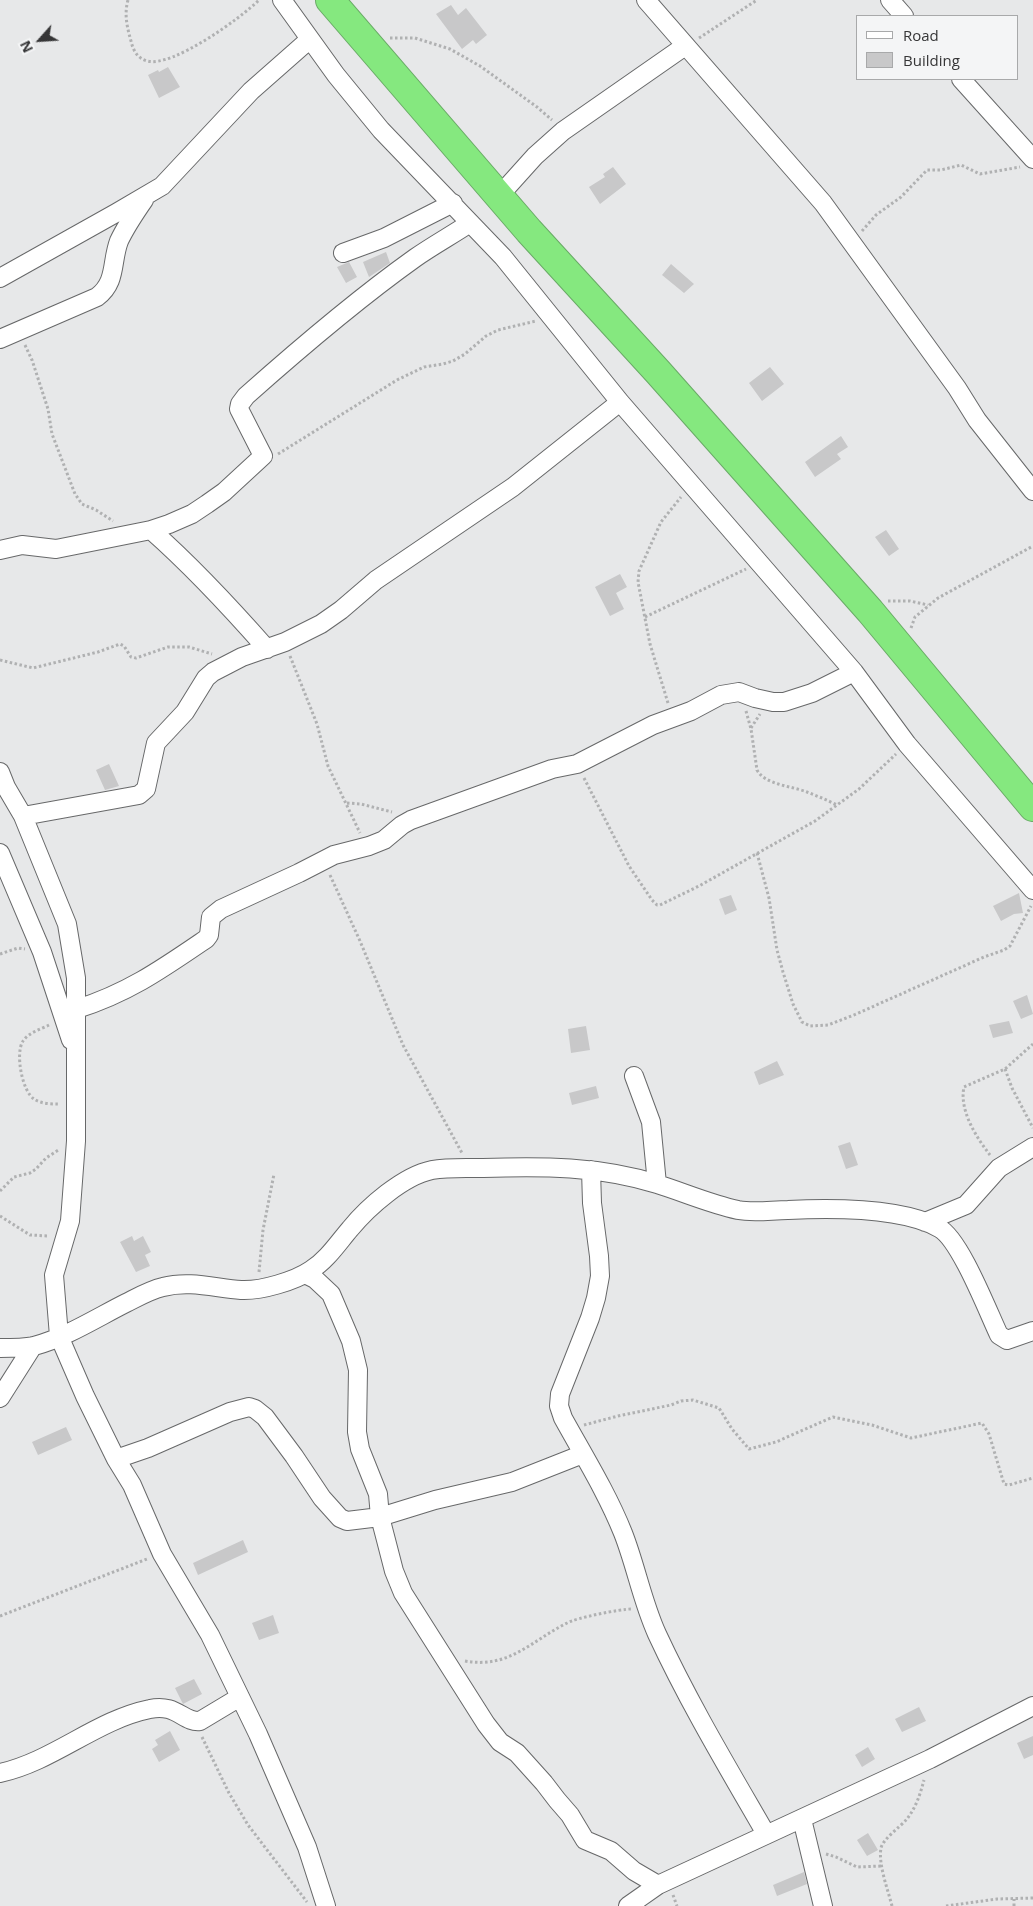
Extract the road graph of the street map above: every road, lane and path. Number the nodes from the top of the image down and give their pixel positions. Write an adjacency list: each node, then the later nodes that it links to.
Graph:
1 (128, 0): 2 (path)
2 (259, 0)
3 (282, 0): 10 (street)
4 (330, 0): 9 (highway)
5 (646, 0): 11 (street)
6 (757, 0): 11 (path)
7 (890, 0): 8 (street)
8 (903, 15)
9 (362, 37): 13 (path); 16 (highway)
10 (310, 39): 15 (street); 17 (street)
11 (685, 46): 13 (street); 19 (street)
12 (962, 80): 14 (street)
13 (563, 131): 16 (street)
14 (1028, 163): 19 (path)
15 (149, 194): 21 (street); 23 (street)
16 (499, 196): 35 (highway)
17 (453, 203): 18 (street); 20 (street)
18 (470, 223): 22 (street); 26 (street)
19 (851, 241): 28 (street)
20 (343, 254)
21 (0, 278)
22 (551, 316): 25 (street); 26 (path)
23 (18, 330): 24 (street); 30 (path)
24 (0, 339)
25 (620, 402): 27 (street); 37 (street)
26 (255, 464): 29 (street)
27 (686, 478): 33 (street); 36 (path)
28 (1033, 492)
29 (151, 530): 30 (street); 38 (street)
30 (133, 533): 32 (street)
31 (1033, 546): 34 (path)
32 (0, 550)
33 (758, 562): 36 (path); 42 (street)
34 (928, 605): 35 (path); 39 (path)
35 (870, 611): 39 (highway)
36 (645, 617): 44 (path)
37 (285, 642): 38 (street); 48 (path)
38 (267, 649): 41 (street)
39 (903, 650): 50 (highway)
40 (0, 660): 41 (path)
41 (231, 662): 51 (street)
42 (854, 672): 43 (street); 45 (street)
43 (739, 692): 44 (street); 49 (path)
44 (671, 718): 46 (street)
45 (907, 744): 49 (path); 57 (street)
46 (577, 764): 52 (street); 55 (path)
47 (0, 772): 51 (street)
48 (347, 804): 52 (path); 53 (path)
49 (837, 805): 55 (path)
50 (1033, 807)
51 (23, 816): 61 (street)
52 (411, 820): 53 (street)
53 (369, 846): 56 (street)
54 (0, 853): 59 (street)
55 (757, 853): 58 (path)
56 (322, 861): 61 (street); 69 (path)
57 (1033, 890)
58 (1033, 902)
59 (42, 952): 60 (path); 61 (street)
60 (0, 954)
61 (70, 1014): 65 (street); 65 (path)
62 (1033, 1044): 63 (path)
63 (1005, 1069): 66 (path); 70 (path)
64 (634, 1076): 73 (street)
65 (76, 1104): 67 (street)
66 (1033, 1128)
67 (76, 1140): 74 (path); 77 (street)
68 (1033, 1147): 70 (street)
69 (470, 1168): 71 (street); 78 (street)
70 (999, 1168): 76 (street)
71 (591, 1170): 73 (street); 85 (street)
72 (274, 1174): 79 (path)
73 (657, 1184): 76 (street)
74 (0, 1191)
75 (0, 1216): 77 (path)
76 (925, 1222): 80 (street)
77 (64, 1236): 81 (street)
78 (305, 1274): 79 (street); 89 (street)
79 (257, 1289): 81 (street)
80 (1033, 1331)
81 (59, 1336): 82 (street); 87 (street)
82 (33, 1346): 83 (street); 84 (street)
83 (0, 1348)
84 (2, 1389)
85 (569, 1430): 86 (street); 88 (path)
86 (583, 1454): 89 (street); 91 (street)
87 (116, 1459): 89 (street); 90 (street)
88 (1033, 1478)
89 (380, 1517): 93 (street)
90 (162, 1554): 92 (path); 94 (street)
91 (646, 1610): 93 (path); 100 (street)
92 (0, 1616)
93 (442, 1656): 103 (street)
94 (240, 1697): 96 (street); 107 (street)
95 (1033, 1706): 97 (street)
96 (194, 1721): 98 (street); 106 (path)
97 (930, 1759): 99 (street); 102 (path)
98 (0, 1774)
99 (802, 1819): 100 (street); 101 (street)
100 (766, 1834): 103 (street)
101 (809, 1849): 102 (path); 109 (street)
102 (882, 1866): 110 (path)
103 (658, 1885): 108 (street)
104 (1033, 1898): 105 (path)
105 (1014, 1900): 111 (path); 112 (path)
106 (310, 1906)
107 (326, 1906)
108 (628, 1906)
109 (823, 1906)
110 (892, 1906)
111 (946, 1906)
112 (1014, 1906)

